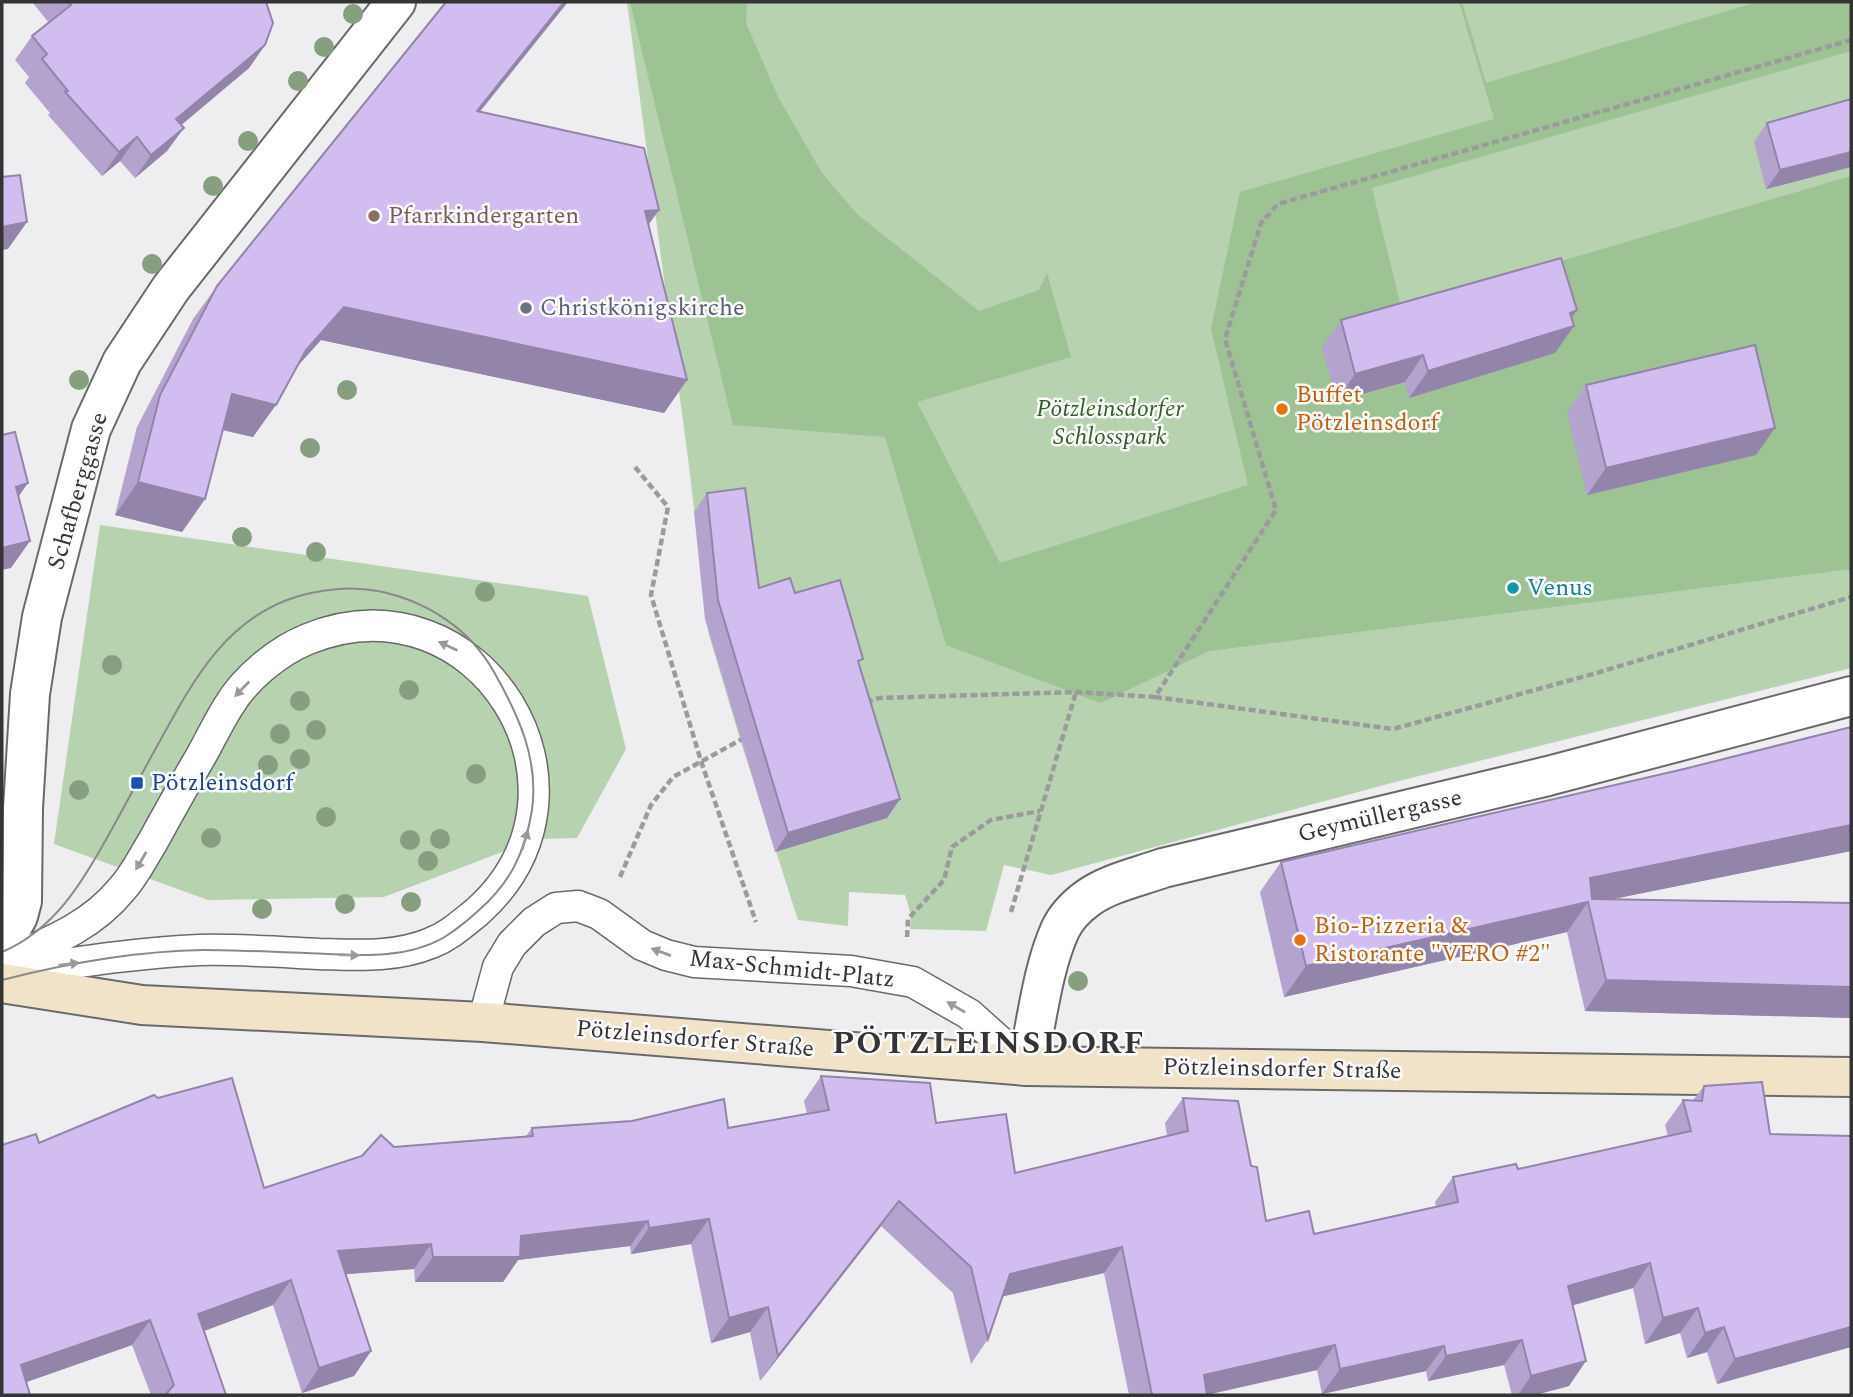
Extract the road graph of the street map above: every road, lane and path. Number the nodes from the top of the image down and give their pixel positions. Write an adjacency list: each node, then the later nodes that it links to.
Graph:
1 (396, 2): 15 (street, Schafberggasse)
2 (1851, 40): 7 (path)
3 (635, 467): 10 (path)
4 (1851, 597): 7 (path)
5 (1076, 692): 7 (path); 8 (path); 11 (path)
6 (1851, 695): 21 (street, Geymüllergasse)
7 (1155, 696)
8 (853, 706)
9 (752, 736): 10 (path)
10 (701, 761): 12 (path); 14 (path)
11 (1040, 811): 13 (path); 16 (path)
12 (618, 882)
13 (1010, 917)
14 (758, 926)
15 (2, 944)
16 (906, 949)
17 (2, 963): 18 (lane, one-way to 17)
18 (2, 973)
19 (2, 983): 20 (street, Pötzleinsdorfer Straße)
20 (483, 1022): 21 (street, Pötzleinsdorfer Straße); 21 (lane, Max-Schmidt-Platz, one-way to 20)
21 (1027, 1066): 22 (street, Pötzleinsdorfer Straße)
22 (1851, 1077)

